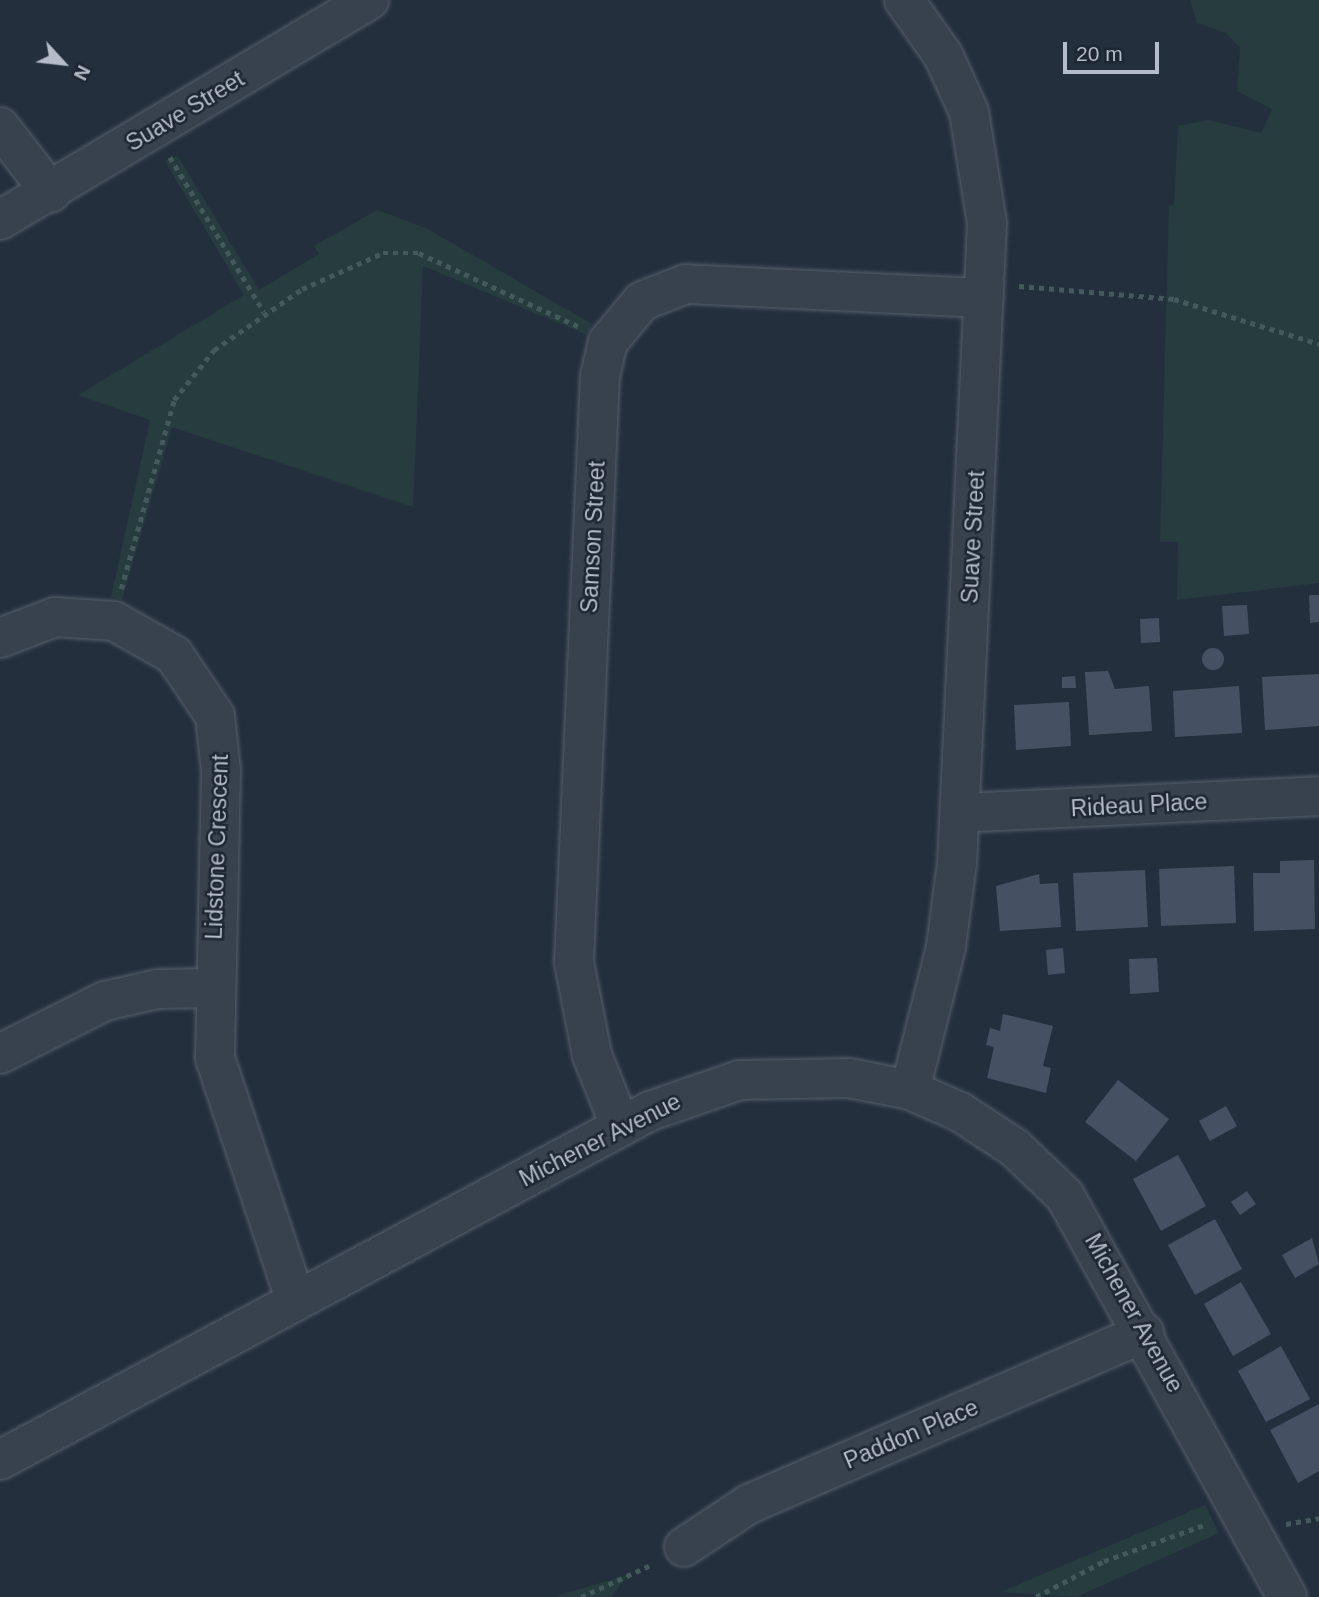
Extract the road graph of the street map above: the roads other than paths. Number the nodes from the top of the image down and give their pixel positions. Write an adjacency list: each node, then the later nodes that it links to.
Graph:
1 (369, 0): 4 (street, Suave Street)
2 (904, 0): 6 (street, Suave Street)
3 (0, 127): 4 (street)
4 (51, 193): 5 (street, Suave Street)
5 (0, 220)
6 (984, 291): 9 (street, Suave Street); 13 (street, Samson Street)
7 (0, 638): 10 (street, Lidstone Crescent)
8 (1319, 796): 9 (street, Rideau Place)
9 (960, 813): 12 (street, Suave Street)
10 (212, 988): 11 (street); 14 (street, Lidstone Crescent)
11 (0, 1054)
12 (910, 1090): 13 (street, Michener Avenue); 15 (street, Michener Avenue)
13 (620, 1125): 14 (street, Michener Avenue)
14 (296, 1301): 16 (street, Michener Avenue)
15 (1145, 1333): 17 (street, Paddon Place); 18 (street, Michener Avenue)
16 (0, 1460)
17 (684, 1547)
18 (1287, 1597)

